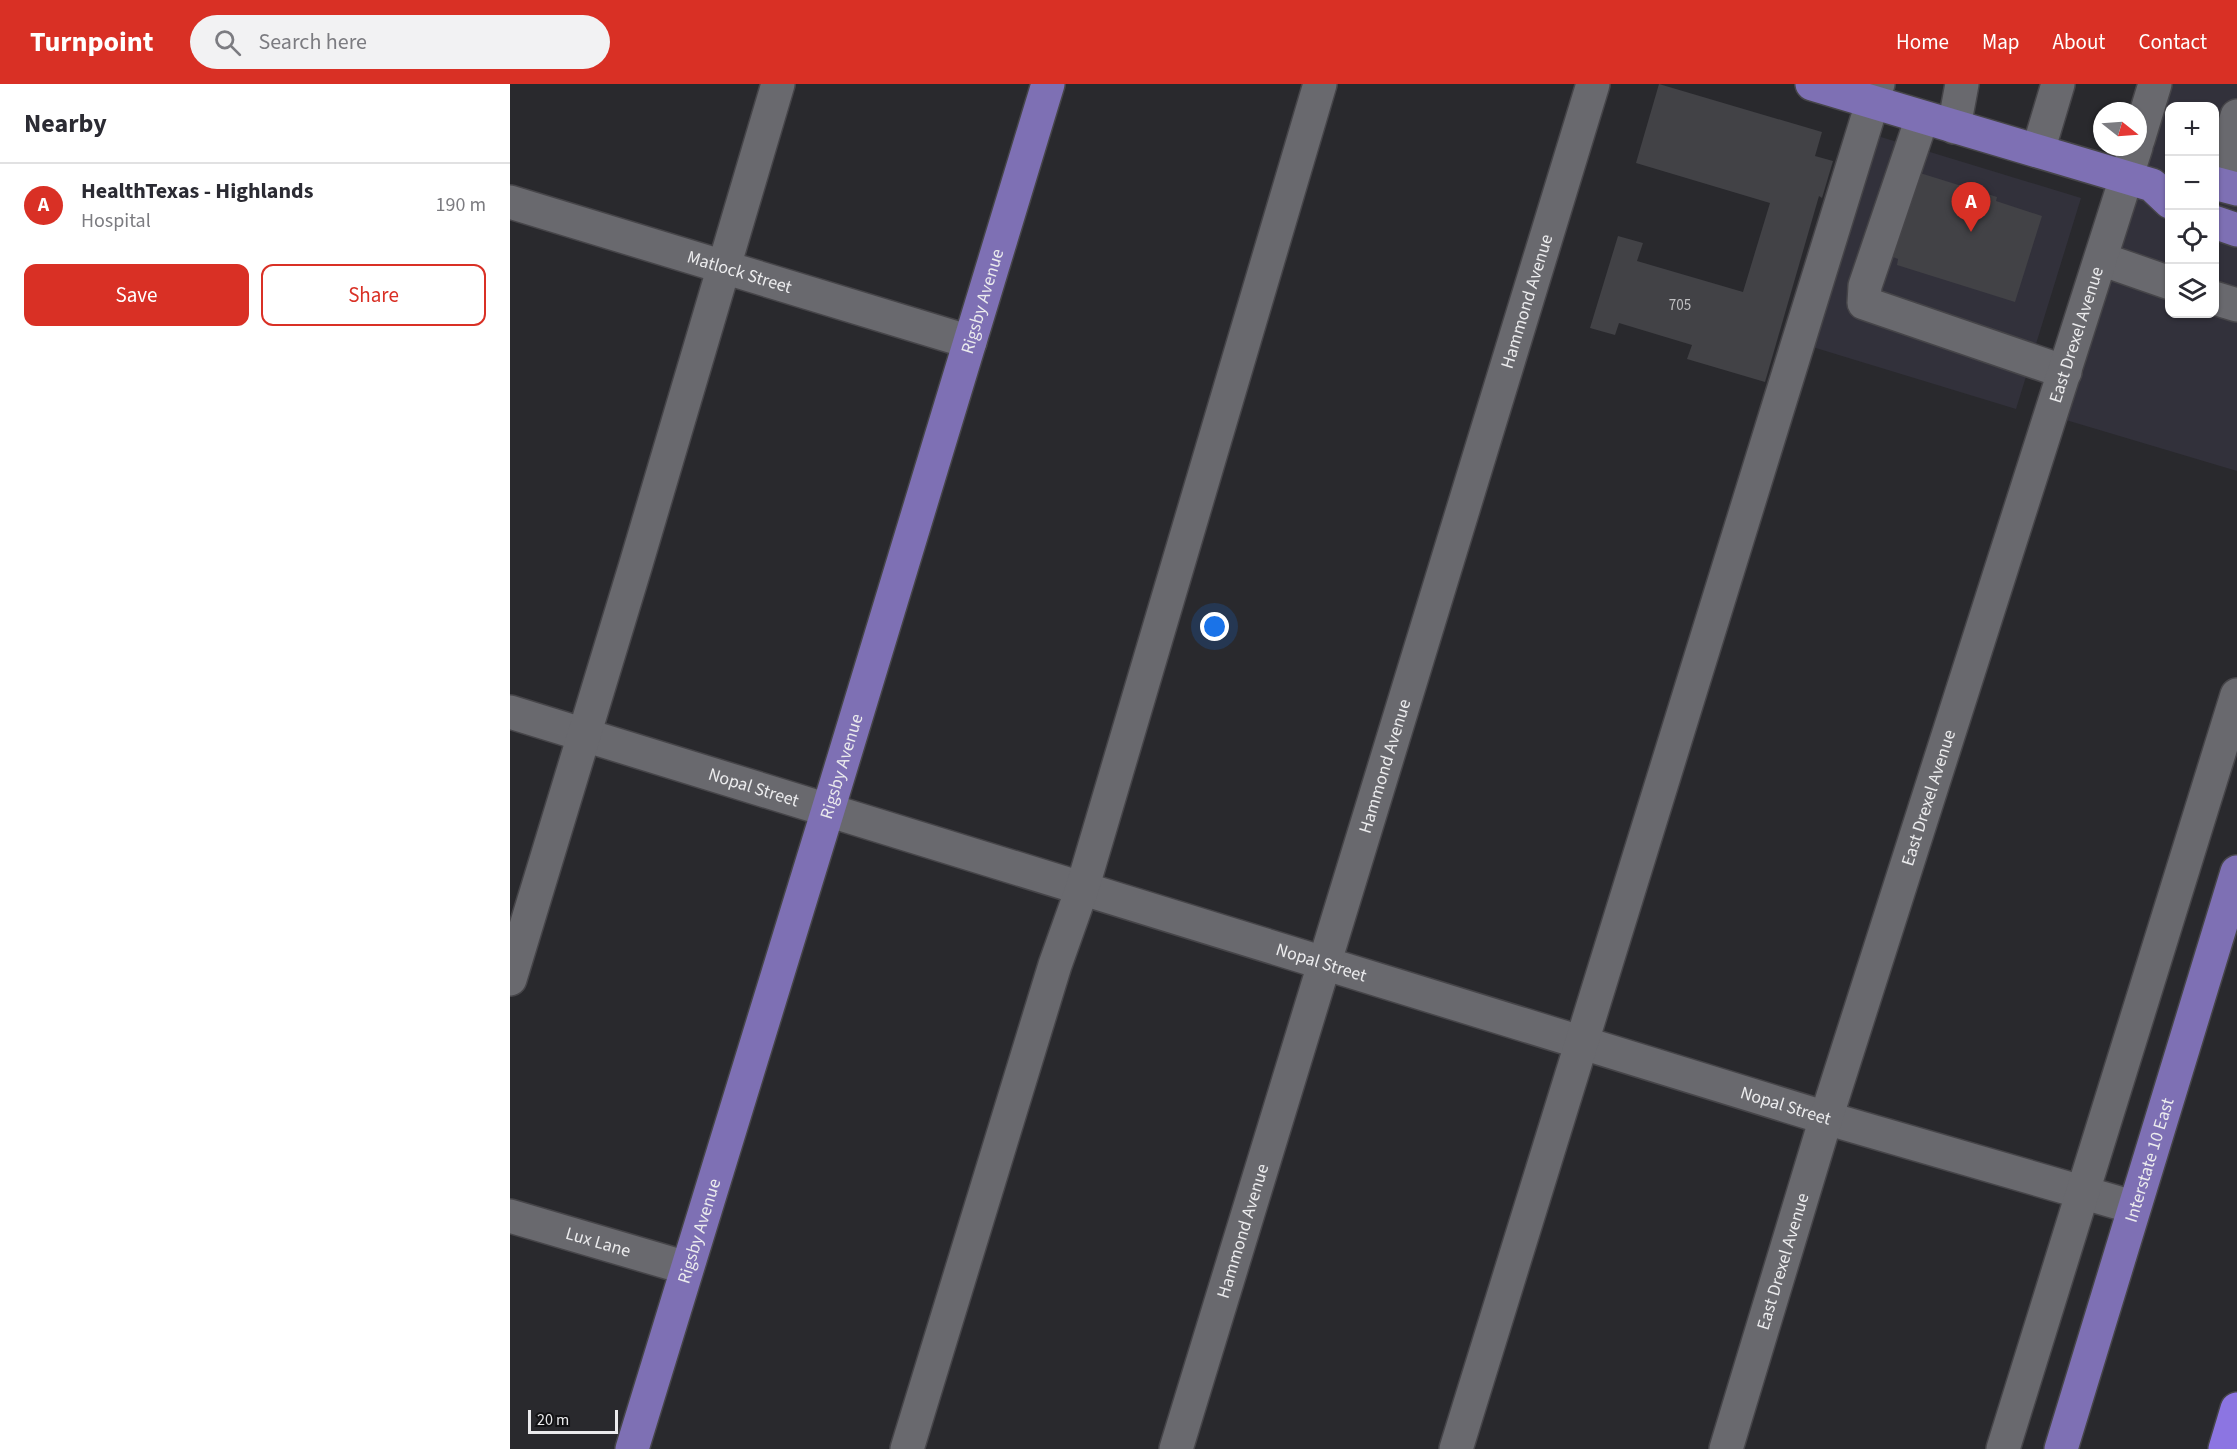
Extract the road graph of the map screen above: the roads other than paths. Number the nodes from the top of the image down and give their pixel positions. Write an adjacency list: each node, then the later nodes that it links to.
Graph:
1 (778, 84): 21 (street)
2 (1048, 84): 25 (main road, Rigsby Avenue)
3 (1320, 84): 32 (street)
4 (1593, 84): 33 (street, Hammond Avenue)
5 (1812, 84): 9 (main road)
6 (1962, 84): 13 (street)
7 (2058, 84): 14 (street)
8 (2155, 84): 10 (street)
9 (1875, 93): 12 (main road); 35 (street)
10 (2147, 110)
11 (2237, 116): 16 (street)
12 (1922, 118): 13 (main road); 26 (street)
13 (1954, 127): 14 (main road)
14 (2038, 151): 15 (main road)
15 (2151, 178): 20 (street, East Drexel Avenue)
16 (2223, 185)
17 (510, 202): 21 (street, Matlock Street)
18 (2219, 224): 19 (main road)
19 (2237, 230)
20 (2101, 259): 22 (street); 26 (street, East Drexel Avenue)
21 (724, 267): 25 (street, Matlock Street); 29 (street)
22 (2165, 282)
23 (2219, 300): 24 (street)
24 (2237, 305)
25 (970, 342): 30 (main road, Rigsby Avenue)
26 (2065, 372): 36 (street, East Drexel Avenue)
27 (2237, 695): 37 (street)
28 (510, 712): 29 (street, Nopal Street)
29 (584, 735): 30 (street, Nopal Street); 34 (street)
30 (828, 810): 32 (street, Nopal Street); 40 (main road, Rigsby Avenue)
31 (2237, 872): 38 (main road, Interstate 10 East)
32 (1082, 889): 33 (street, Nopal Street); 43 (street)
33 (1324, 963): 35 (street, Nopal Street); 44 (street, Hammond Avenue)
34 (510, 979)
35 (1583, 1043): 36 (street, Nopal Street); 45 (street)
36 (1826, 1118): 37 (street, Nopal Street); 46 (street, East Drexel Avenue)
37 (2082, 1192): 38 (street, Nopal Street); 47 (street)
38 (2133, 1207): 48 (main road, Interstate 10 East)
39 (510, 1216): 40 (street, Lux Lane)
40 (687, 1268): 42 (main road, Rigsby Avenue)
41 (2237, 1409): 49 (highway)
42 (632, 1449)
43 (907, 1449)
44 (1176, 1449)
45 (1456, 1449)
46 (1726, 1449)
47 (2003, 1449)
48 (2061, 1449)
49 (2225, 1449)

